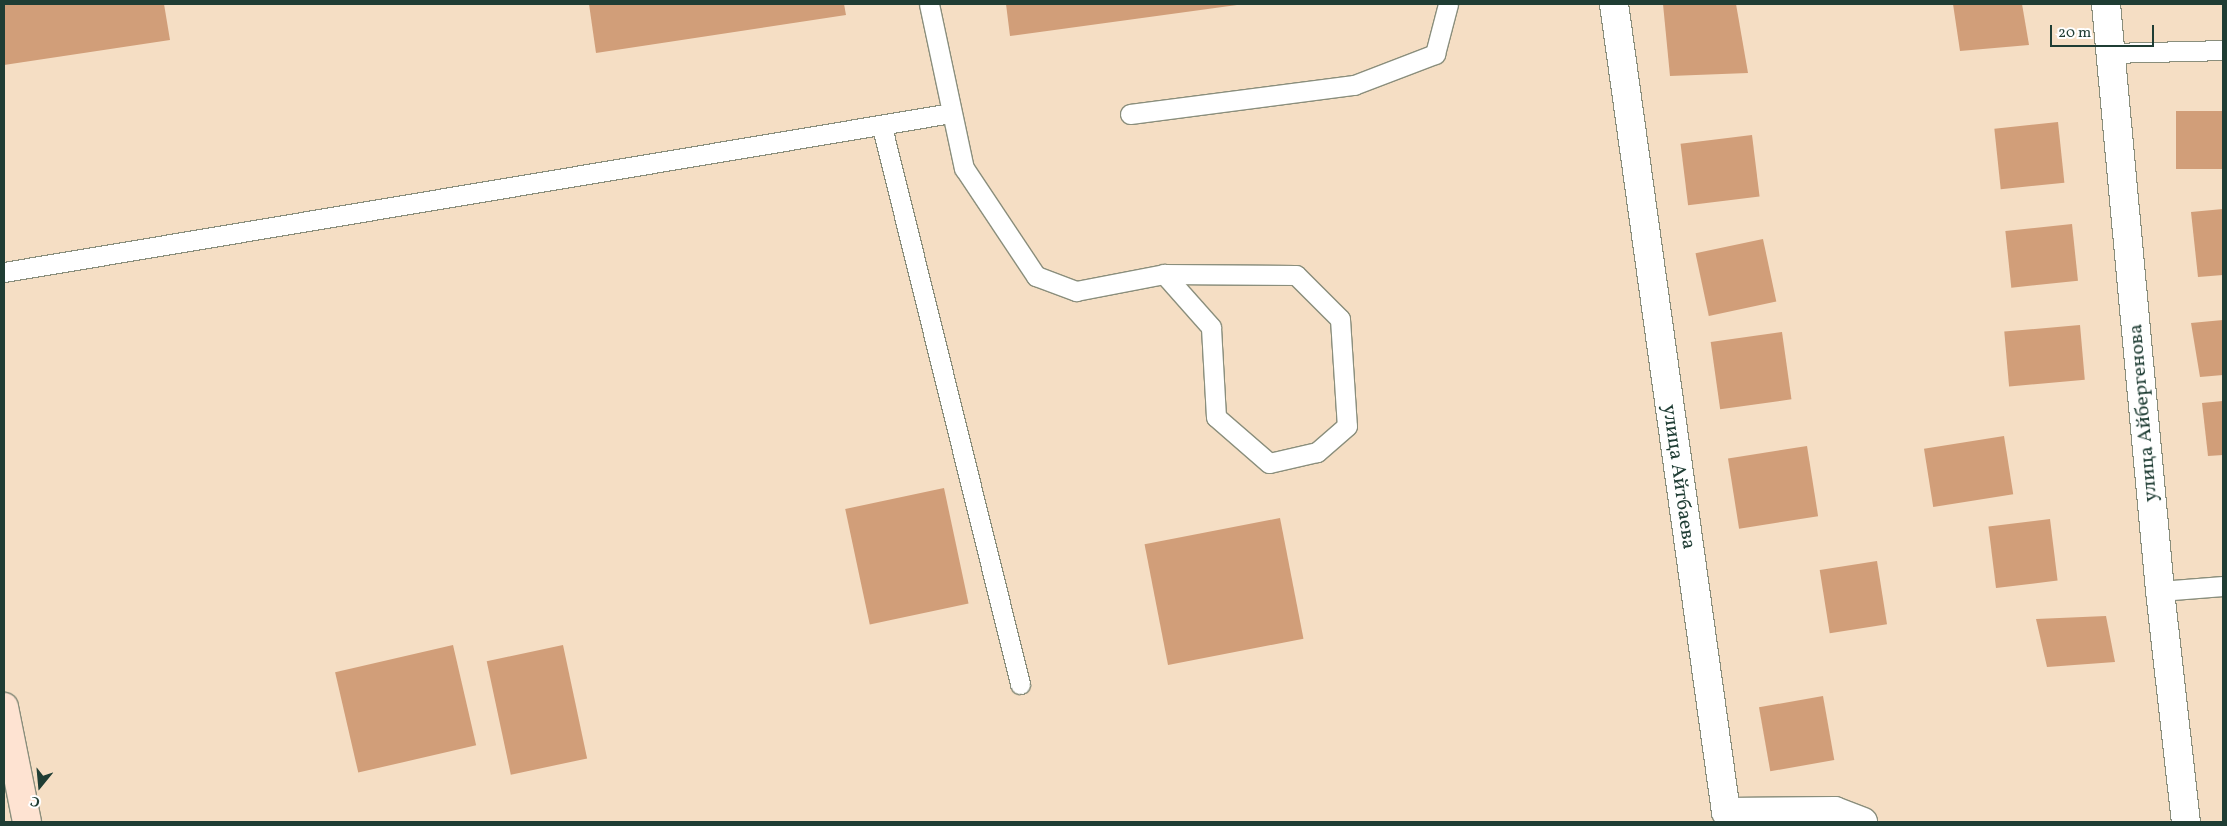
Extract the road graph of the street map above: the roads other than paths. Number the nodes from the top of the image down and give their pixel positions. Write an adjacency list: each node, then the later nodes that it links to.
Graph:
1 (929, 4): 7 (lane)
2 (1448, 4): 8 (lane)
3 (1614, 4): 17 (street, улица Айтбаева)
4 (2106, 4): 6 (street, улица Айбергенова)
5 (2223, 50): 6 (lane)
6 (2111, 53): 13 (street, улица Айбергенова)
7 (951, 113): 9 (lane); 11 (lane)
8 (1130, 114)
9 (882, 127): 10 (lane); 14 (lane)
10 (4, 272)
11 (1164, 274): 11 (lane)
12 (2223, 586): 13 (lane)
13 (2160, 591): 20 (street, улица Айбергенова)
14 (1020, 684)
15 (4, 707): 16 (main road)
16 (8, 744): 18 (main road)
17 (1727, 817): 19 (street, улица Айтбаева)
18 (27, 822)
19 (1863, 822)
20 (2186, 822)

